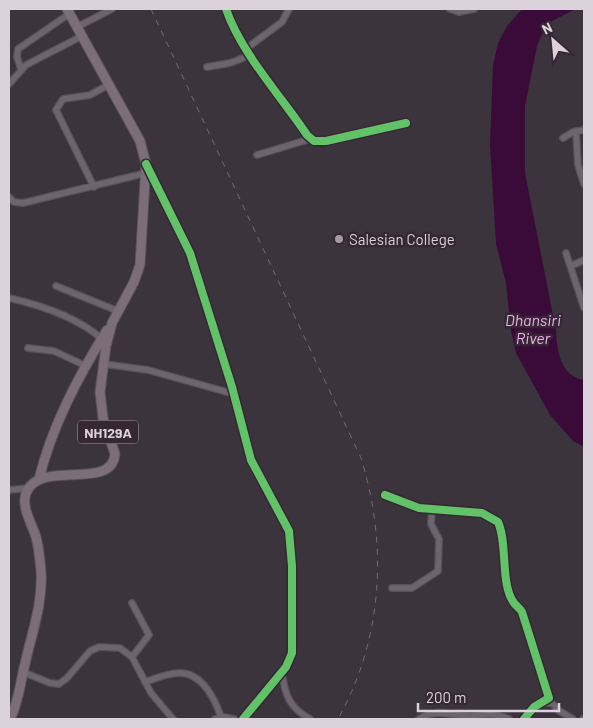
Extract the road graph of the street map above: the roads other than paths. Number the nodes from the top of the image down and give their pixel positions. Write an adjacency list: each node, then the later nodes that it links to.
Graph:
1 (112, 9): 7 (street)
2 (226, 9): 9 (street)
3 (290, 9): 9 (street)
4 (450, 9): 5 (street)
5 (474, 9)
6 (68, 11): 7 (highway, NH129A); 12 (street)
7 (77, 27): 8 (highway, NH129A)
8 (82, 36): 12 (street); 14 (highway, NH129A)
9 (247, 48): 10 (street)
10 (251, 55): 11 (street); 19 (street)
11 (207, 68)
12 (21, 69): 13 (street)
13 (9, 84)
14 (110, 84): 21 (highway, NH129A); 23 (street)
15 (406, 123): 19 (street)
16 (584, 130): 17 (street)
17 (576, 131): 18 (street); 22 (street)
18 (563, 138)
19 (310, 139): 20 (street)
20 (257, 155)
21 (146, 168): 23 (street); 31 (highway, NH129A); 37 (street)
22 (584, 184)
23 (94, 187): 24 (street)
24 (9, 197)
25 (566, 253): 27 (street)
26 (584, 260): 27 (street)
27 (572, 266): 30 (street)
28 (56, 286): 31 (street)
29 (9, 298): 33 (street)
30 (584, 308)
31 (118, 311): 32 (highway, NH129A)
32 (112, 323): 33 (highway, NH129A); 35 (highway, NH129A)
33 (102, 339): 36 (highway, NH129A)
34 (28, 348): 36 (street)
35 (104, 364): 37 (street); 38 (highway, NH129A)
36 (86, 366): 38 (highway, NH129A)
37 (234, 394): 47 (street)
38 (39, 479): 39 (highway)
39 (29, 488): 40 (street); 46 (highway)
40 (9, 490)
41 (385, 495): 42 (street)
42 (432, 510): 43 (street); 49 (street)
43 (392, 588)
44 (132, 603): 45 (street)
45 (132, 657): 46 (street); 48 (street)
46 (23, 672): 51 (highway)
47 (282, 673): 54 (street); 55 (street)
48 (145, 682): 50 (street); 52 (street)
49 (543, 703): 58 (street); 59 (street)
50 (218, 718): 53 (street)
51 (10, 719)
52 (174, 719)
53 (234, 719)
54 (243, 719)
55 (310, 719)
56 (419, 719): 57 (street)
57 (509, 719)
58 (524, 719)
59 (573, 719)

